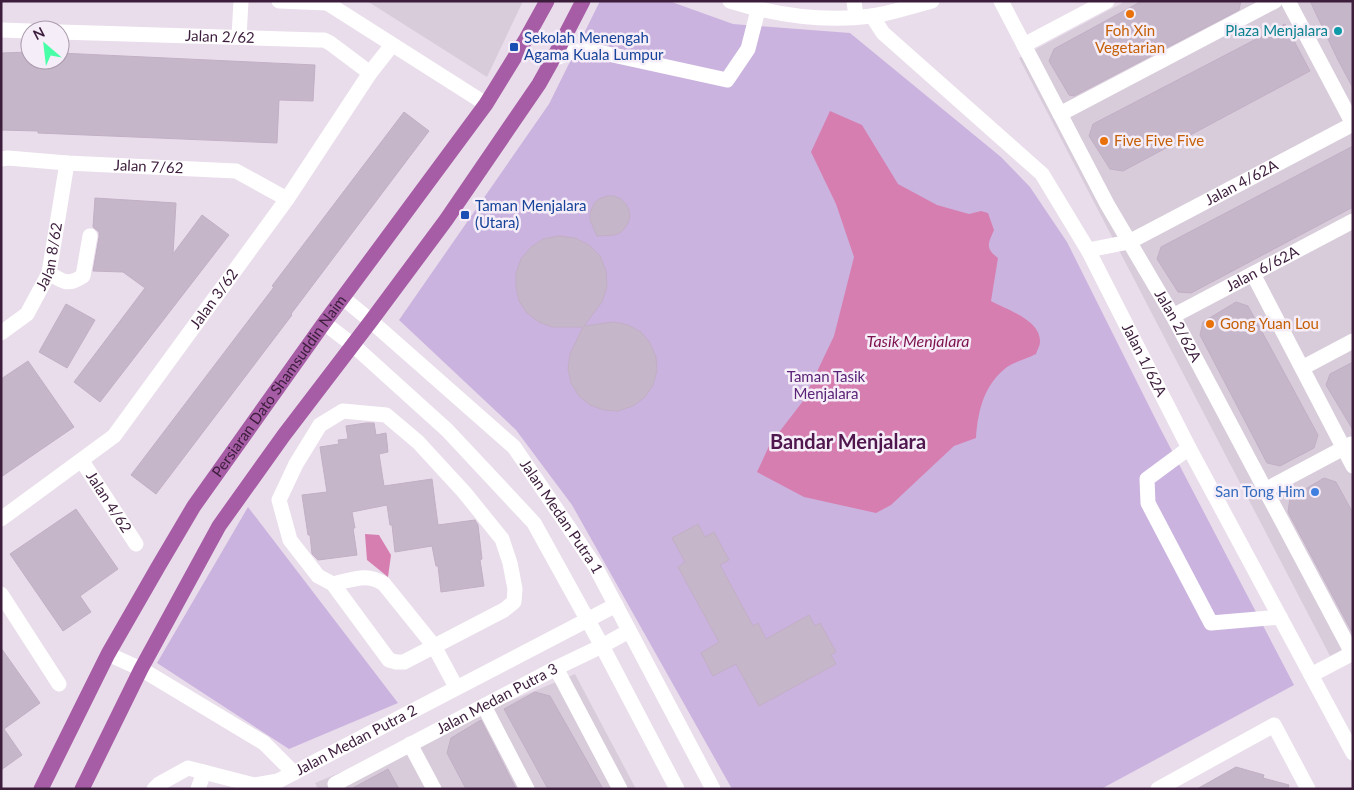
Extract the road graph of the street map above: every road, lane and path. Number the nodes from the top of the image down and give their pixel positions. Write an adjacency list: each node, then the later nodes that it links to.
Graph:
1 (241, 1): 19 (street)
2 (280, 1): 20 (street)
3 (547, 1): 24 (main road, Persiaran Dato Shamsuddin Naim)
4 (582, 1): 22 (main road)
5 (730, 1): 13 (street)
6 (854, 1): 15 (street)
7 (932, 1): 14 (street)
8 (1001, 1): 21 (street, Jalan 2/62A)
9 (1107, 1): 21 (street)
10 (1275, 1): 12 (street)
11 (1288, 1): 26 (street)
12 (1252, 7): 25 (street)
13 (758, 10): 15 (street); 22 (street)
14 (872, 16): 15 (street); 33 (street, Jalan 1/62A)
15 (856, 17)
16 (1, 30): 17 (street)
17 (20, 31)
18 (70, 32): 19 (street, Jalan 2/62)
19 (239, 37): 23 (street, Jalan 2/62)
20 (392, 45): 23 (street, Jalan 3/62); 24 (street)
21 (1024, 45): 25 (street, Jalan 2/62A)
22 (553, 59): 38 (main road)
23 (370, 73): 29 (street, Jalan 3/62)
24 (486, 104): 36 (main road, Persiaran Dato Shamsuddin Naim)
25 (1060, 114): 32 (street, Jalan 2/62A)
26 (1353, 124): 32 (street, Jalan 4/62A)
27 (1, 160): 28 (street, Jalan 7/62)
28 (67, 163): 29 (street, Jalan 7/62); 34 (street, Jalan 8/62)
29 (287, 199): 46 (street, Jalan 3/62)
30 (1353, 221): 35 (street, Jalan 6/62A)
31 (90, 236): 34 (street)
32 (1129, 242): 33 (street, Jalan 4/62A); 37 (street, Jalan 2/62A)
33 (1088, 250): 45 (street, Jalan 1/62A)
34 (49, 273): 40 (street, Jalan 8/62)
35 (1252, 274): 37 (street, Jalan 6/62A); 43 (street)
36 (343, 298): 38 (street, Jalan Medan Putra 1); 39 (main road, Persiaran Dato Shamsuddin Naim)
37 (1173, 316): 48 (street, Jalan 2/62A)
38 (371, 321): 42 (main road); 53 (street, Jalan Medan Putra 1)
39 (324, 324): 42 (street, Jalan Medan Putra 1); 60 (main road, Persiaran Dato Shamsuddin Naim)
40 (1, 333)
41 (1353, 341): 43 (street)
42 (353, 345): 55 (street, Jalan Medan Putra 1); 62 (main road)
43 (1302, 368): 44 (street)
44 (1348, 446): 47 (street); 48 (street)
45 (1189, 448): 54 (street, Jalan 1/62A); 54 (street)
46 (82, 461): 49 (street, Jalan 3/62); 50 (street, Jalan 4/62)
47 (1353, 466)
48 (1266, 490): 59 (street, Jalan 2/62A)
49 (1, 519)
50 (136, 544)
51 (333, 584): 57 (street); 57 (street); 57 (street)
52 (1, 594): 64 (street)
53 (616, 605): 55 (street, Jalan Medan Putra 2); 56 (street, Jalan Medan Putra 1)
54 (1280, 617): 63 (street, Jalan 1/62A)
55 (588, 620): 58 (street, Jalan Medan Putra 1); 65 (street, Jalan Medan Putra 2)
56 (629, 631): 58 (street, Jalan Medan Putra 3); 81 (street, Jalan Medan Putra 1)
57 (434, 646): 65 (street)
58 (602, 646): 61 (street, Jalan Medan Putra 3); 80 (street, Jalan Medan Putra 1)
59 (1353, 653): 63 (street)
60 (108, 654): 62 (street, Jalan Medan Putra 2); 73 (main road, Persiaran Dato Shamsuddin Naim)
61 (556, 668): 66 (street, Jalan Medan Putra 3); 79 (street)
62 (141, 669): 70 (street, Jalan Medan Putra 2); 74 (main road)
63 (1311, 675): 68 (street, Jalan 1/62A)
64 (59, 684)
65 (456, 687): 70 (street, Jalan Medan Putra 2)
66 (484, 706): 67 (street, Jalan Medan Putra 3); 78 (street)
67 (410, 744): 71 (street, Jalan Medan Putra 3); 77 (street)
68 (1353, 753)
69 (204, 772): 72 (street); 75 (street); 76 (street)
70 (291, 780): 72 (street)
71 (336, 786)
72 (255, 787)
73 (40, 789)
74 (82, 789)
75 (154, 789)
76 (198, 789)
77 (434, 789)
78 (527, 789)
79 (620, 789)
80 (677, 789)
81 (713, 789)
82 (1158, 789): 83 (street)
83 (1308, 789)

